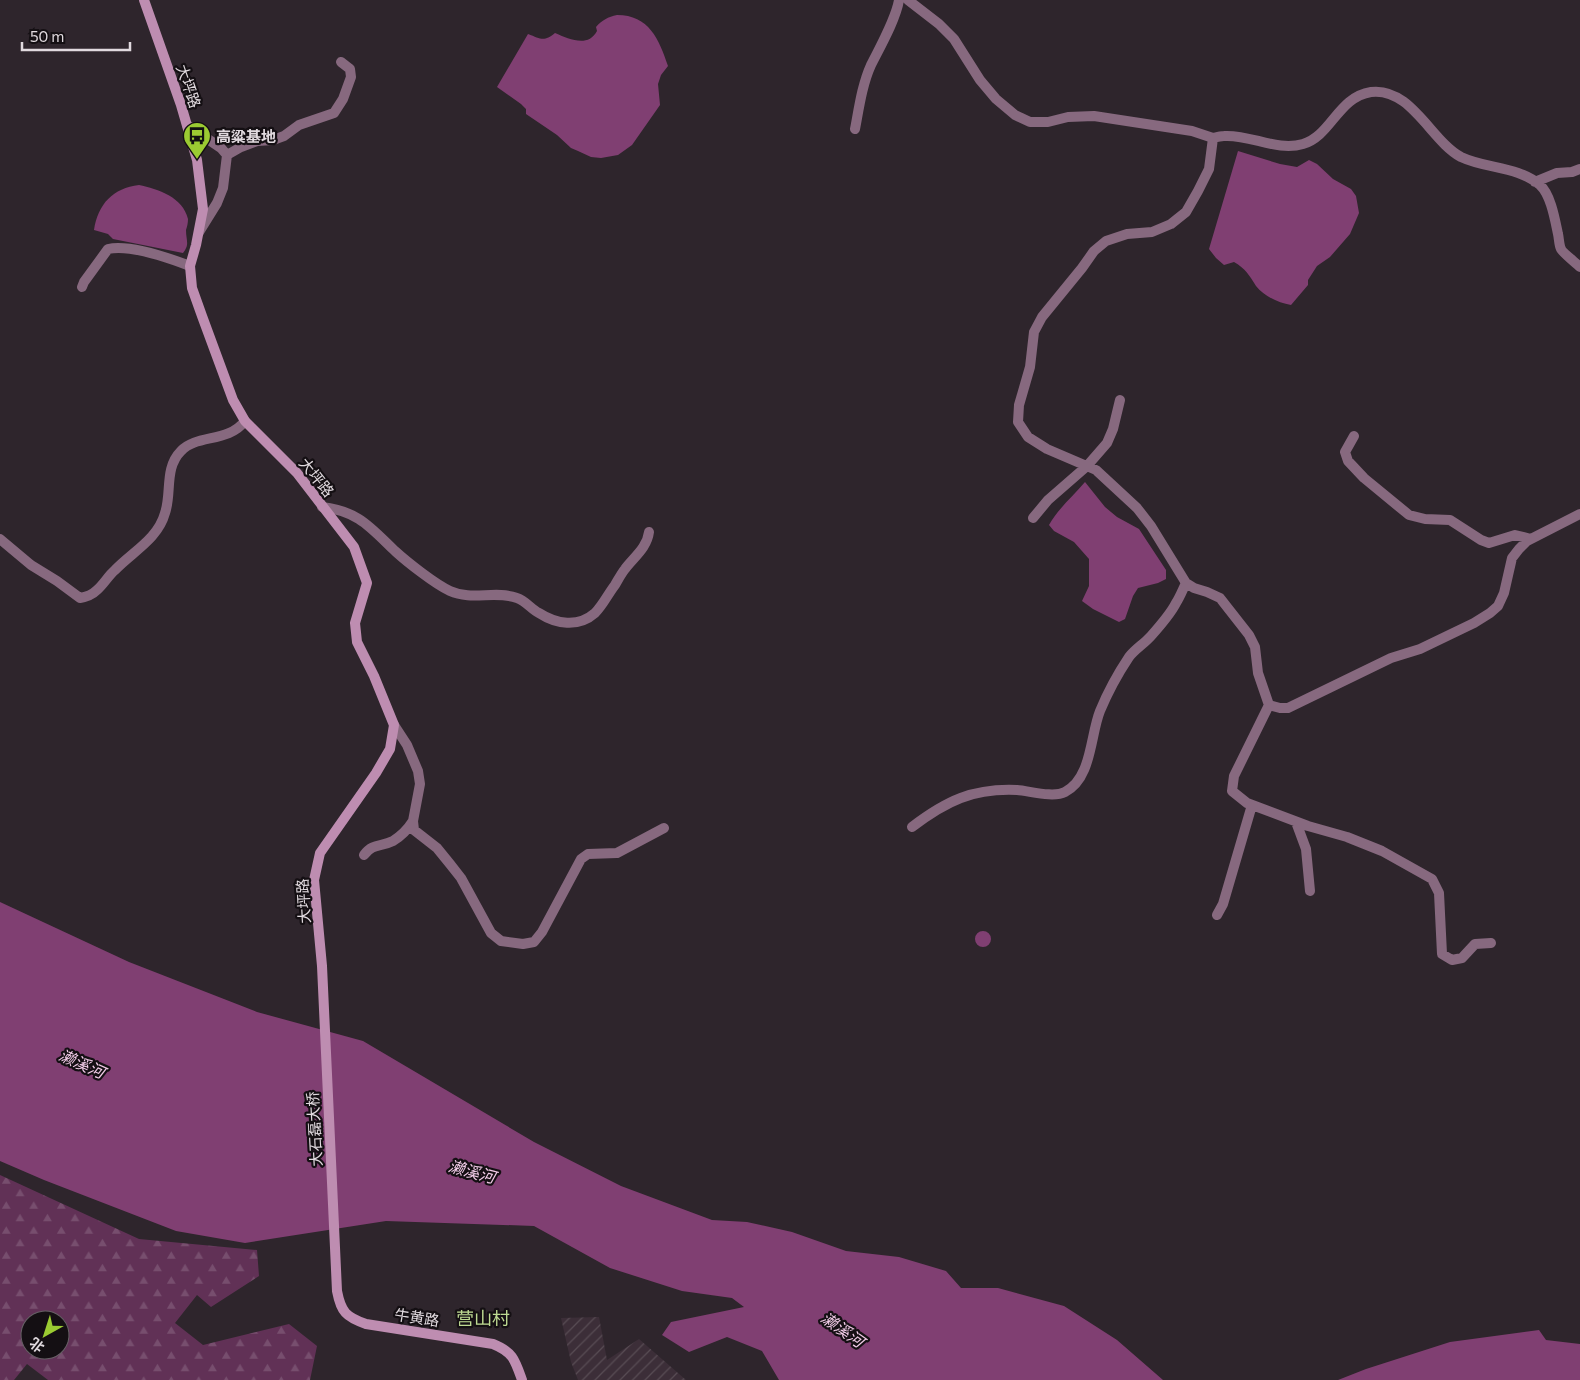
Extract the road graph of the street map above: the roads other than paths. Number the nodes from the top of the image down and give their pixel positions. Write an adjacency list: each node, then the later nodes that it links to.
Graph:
1 (144, 0): 5 (main road, 大坪路)
2 (899, 0): 6 (street)
3 (908, 0): 7 (street)
4 (341, 62): 8 (street)
5 (187, 125): 8 (street); 11 (main road, 大坪路)
6 (855, 130)
7 (1213, 138): 10 (street); 18 (street)
8 (227, 155): 11 (street)
9 (1580, 169): 10 (street)
10 (1535, 182): 13 (street)
11 (198, 233): 12 (main road, 大坪路)
12 (190, 266): 14 (street); 16 (main road, 大坪路)
13 (1580, 267)
14 (82, 287)
15 (1120, 400): 18 (street)
16 (245, 421): 19 (main road, 大坪路); 23 (street)
17 (1354, 436): 24 (street)
18 (1087, 466): 21 (street); 25 (street)
19 (322, 507): 22 (street); 27 (main road, 大坪路)
20 (1580, 514): 24 (street)
21 (1033, 518)
22 (649, 532)
23 (0, 539)
24 (1531, 539): 26 (street)
25 (1186, 583): 26 (street); 31 (street)
26 (1269, 704): 28 (street)
27 (394, 724): 29 (street); 37 (main road, 大坪路)
28 (1252, 805): 30 (street); 35 (street)
29 (413, 821): 32 (street); 33 (street)
30 (1296, 822): 34 (street); 36 (street)
31 (912, 827)
32 (664, 828)
33 (364, 855)
34 (1310, 891)
35 (1217, 915)
36 (1491, 943)
37 (322, 966): 38 (main road, 大石磊大桥)
38 (337, 1291): 39 (main road, 牛黄路)
39 (522, 1380)

